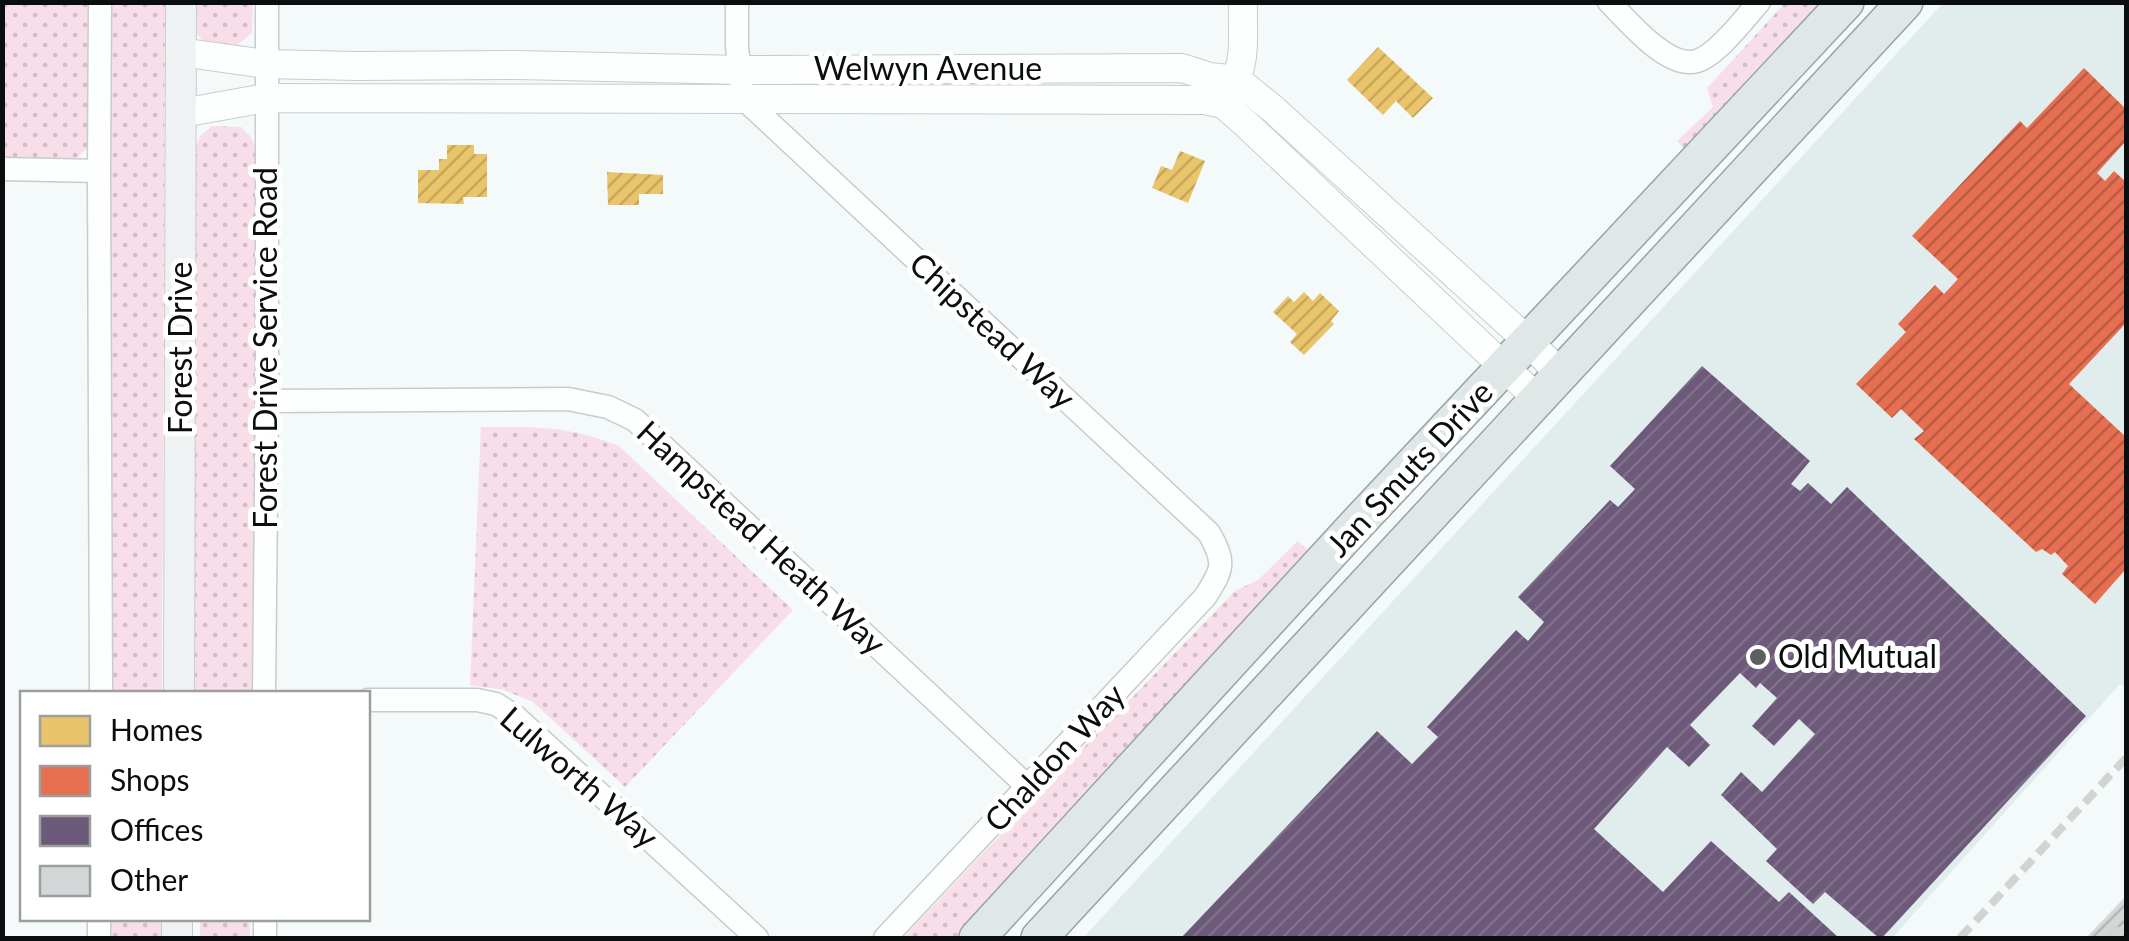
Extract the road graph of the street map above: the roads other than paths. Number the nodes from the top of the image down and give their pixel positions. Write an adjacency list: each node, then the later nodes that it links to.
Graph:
1 (100, 2): 19 (street)
2 (180, 2): 10 (main road, Forest Drive)
3 (266, 2): 11 (street, Forest Drive Service Road)
4 (737, 2): 13 (street)
5 (1609, 2): 6 (street)
6 (1760, 2)
7 (1846, 2): 20 (main road, Jan Smuts Drive)
8 (1905, 2): 22 (main road, Jan Smuts Drive)
9 (1242, 15): 12 (street); 14 (street)
10 (180, 52): 11 (street, Welwyn Avenue); 17 (main road, Forest Drive)
11 (266, 64): 13 (street, Welwyn Avenue); 15 (street, Forest Drive Service Road)
12 (1182, 68): 13 (street, Welwyn Avenue); 14 (street, Welwyn Avenue)
13 (742, 70): 16 (street)
14 (1230, 92): 16 (street, Welwyn Avenue); 20 (street, Welwyn Avenue); 21 (street)
15 (266, 98): 16 (street, Welwyn Avenue); 17 (street, Welwyn Avenue); 23 (street, Forest Drive Service Road)
16 (743, 98): 24 (street, Chipstead Way)
17 (182, 112): 26 (main road, Forest Drive)
18 (2, 169): 19 (street)
19 (99, 171): 25 (street)
20 (1529, 342): 21 (main road, Jan Smuts Drive); 22 (street, Welwyn Avenue)
21 (1504, 367): 22 (street); 32 (main road, Jan Smuts Drive)
22 (1550, 387): 33 (main road, Jan Smuts Drive)
23 (267, 402): 27 (street, Forest Drive Service Road); 29 (street, Hampstead Heath Way)
24 (1220, 574): 29 (street, Chaldon Way)
25 (101, 691)
26 (180, 691)
27 (264, 691)
28 (370, 700): 30 (street, Lulworth Way)
29 (1028, 787): 31 (street, Chaldon Way)
30 (757, 938)
31 (885, 938)
32 (977, 938)
33 (1039, 938)

